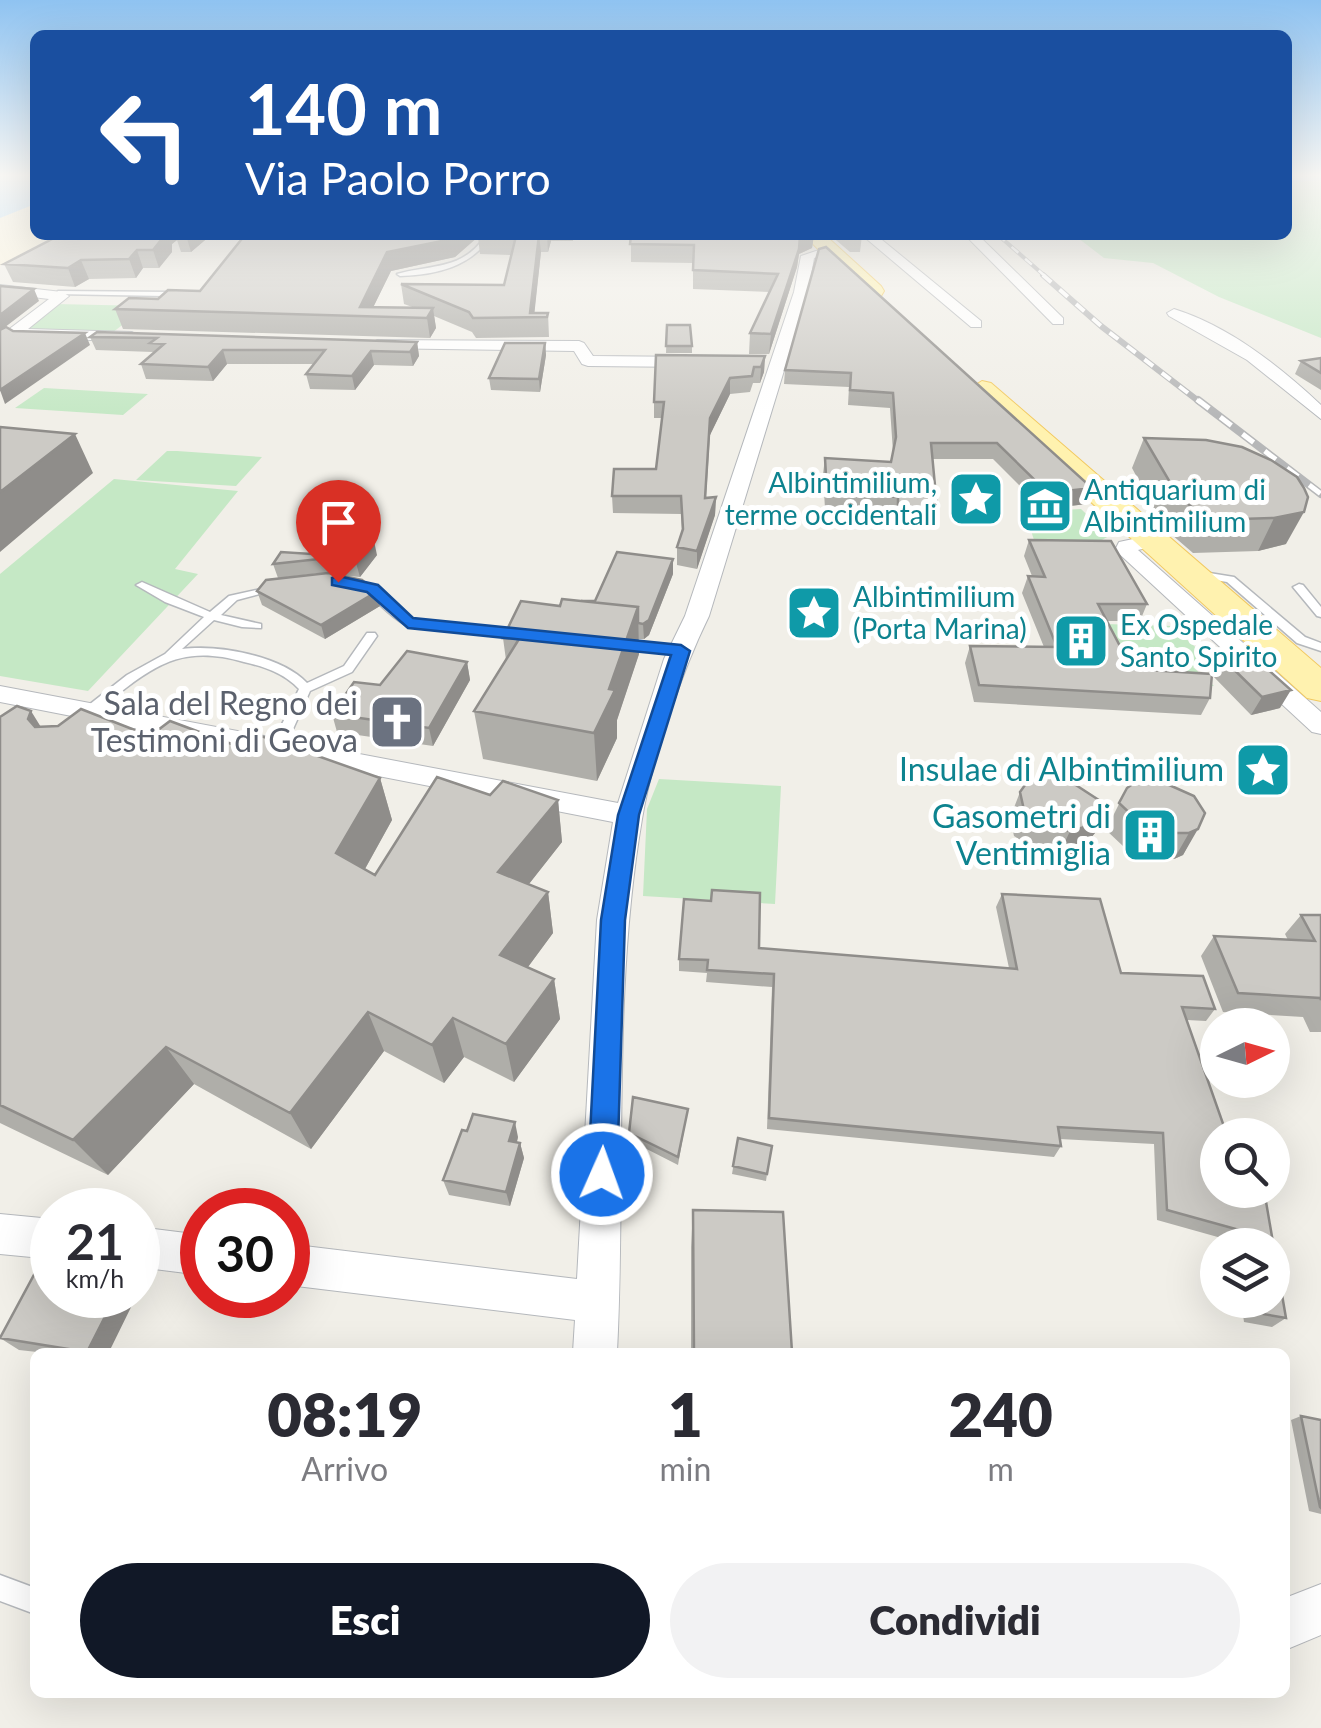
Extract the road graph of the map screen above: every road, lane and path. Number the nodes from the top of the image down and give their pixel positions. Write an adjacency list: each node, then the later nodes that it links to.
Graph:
1 (467, 257): 7 (lane)
2 (807, 257): 35 (street)
3 (836, 257): 13 (main road)
4 (894, 257): 15 (street)
5 (993, 257): 14 (street)
6 (15, 270): 8 (street)
7 (400, 274)
8 (0, 279)
9 (0, 289): 10 (street)
10 (58, 293): 11 (lane); 16 (street)
11 (154, 310)
12 (1174, 313): 21 (street)
13 (900, 314)
14 (1058, 321)
15 (976, 324)
16 (6, 335): 17 (street)
17 (148, 337)
18 (364, 345): 19 (street)
19 (720, 362)
20 (959, 369): 22 (main road)
21 (1321, 414)
22 (1152, 541): 23 (main road); 41 (street)
23 (1188, 573): 34 (lane); 38 (main road)
24 (338, 582): 32 (lane)
25 (290, 584): 29 (lane)
26 (142, 585): 29 (lane)
27 (1299, 587): 28 (lane)
28 (1321, 614)
29 (211, 615): 30 (lane); 36 (lane)
30 (257, 626)
31 (371, 636): 37 (lane)
32 (533, 636)
33 (607, 643): 35 (lane)
34 (1321, 647)
35 (681, 651): 43 (street)
36 (170, 653): 37 (lane); 40 (lane)
37 (305, 689): 42 (lane)
38 (1321, 689)
39 (0, 694): 40 (street)
40 (94, 724): 42 (street)
41 (1321, 726)
42 (278, 747): 43 (street)
43 (628, 815): 47 (street)
44 (0, 1234): 45 (street)
45 (30, 1237)
46 (310, 1268): 47 (street)
47 (597, 1302): 48 (street)
48 (595, 1348)
49 (0, 1588): 50 (lane)
50 (30, 1599)
51 (1321, 1609): 52 (street)
52 (1290, 1622)

